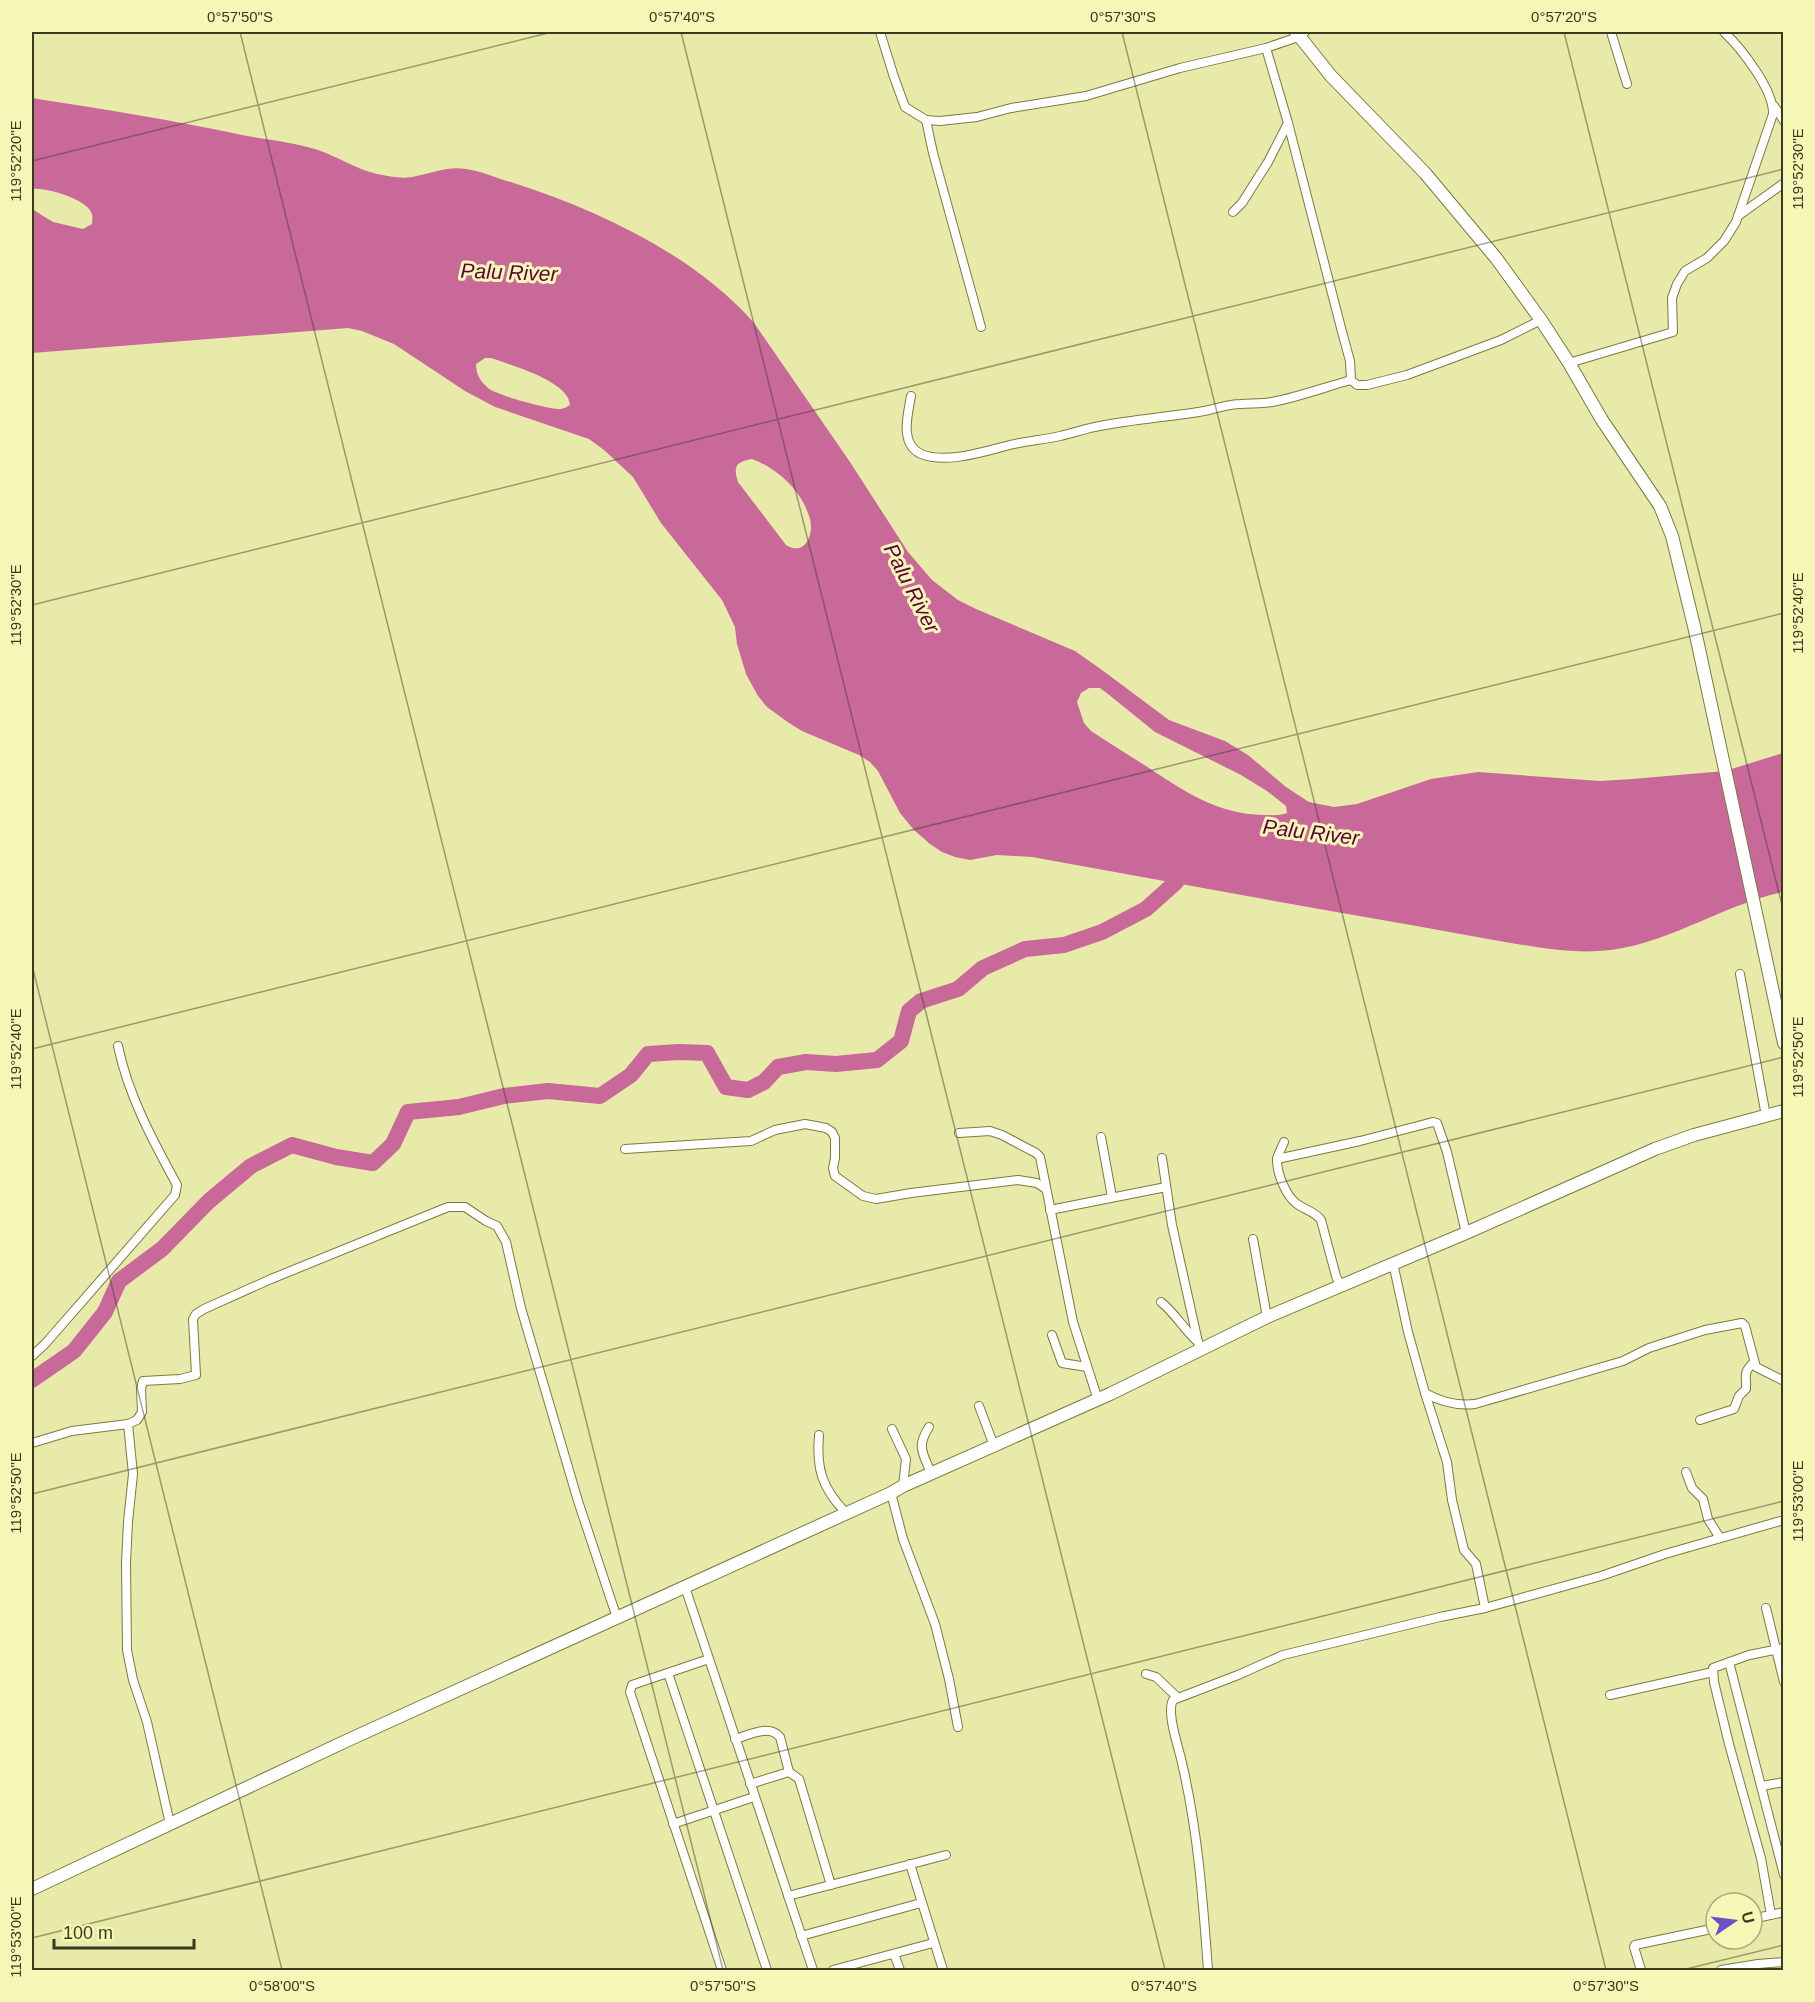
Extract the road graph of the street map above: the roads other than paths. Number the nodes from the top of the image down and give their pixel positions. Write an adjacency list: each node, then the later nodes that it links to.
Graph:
1 (880, 32): 8 (street)
2 (1611, 32): 6 (street)
3 (1724, 32): 7 (street)
4 (1300, 33): 5 (street); 14 (main road)
5 (1266, 48): 8 (street); 10 (street)
6 (1627, 84)
7 (1773, 106): 9 (street); 13 (street)
8 (926, 120): 15 (street)
9 (1784, 121)
10 (1288, 123): 12 (street); 17 (street)
11 (1784, 183): 13 (street)
12 (1233, 212)
13 (1738, 216): 16 (street)
14 (1541, 320): 16 (main road); 17 (street)
15 (981, 327)
16 (1569, 363): 20 (main road)
17 (1351, 380): 18 (street)
18 (911, 396)
19 (1740, 974): 23 (street)
20 (1784, 1043)
21 (118, 1046): 42 (street)
22 (1784, 1111): 23 (main road)
23 (1766, 1116): 34 (main road)
24 (959, 1133): 31 (street)
25 (1101, 1137): 32 (street)
26 (1284, 1142): 29 (street)
27 (625, 1149): 31 (street)
28 (1161, 1158): 30 (street)
29 (1277, 1159): 34 (street); 37 (street)
30 (1166, 1187): 32 (street); 41 (street)
31 (1046, 1189): 33 (street)
32 (1112, 1197): 33 (street)
33 (1050, 1210): 44 (street)
34 (1466, 1233): 36 (main road)
35 (1253, 1239): 39 (street)
36 (1393, 1263): 37 (main road); 46 (street)
37 (1341, 1287): 39 (main road)
38 (1161, 1302): 41 (street)
39 (1267, 1317): 41 (main road)
40 (1052, 1335): 44 (street)
41 (1199, 1347): 47 (main road)
42 (32, 1356)
43 (1753, 1363): 45 (street); 46 (street); 49 (street)
44 (1087, 1367): 47 (street)
45 (1784, 1381)
46 (1425, 1392): 64 (street)
47 (1098, 1400): 55 (main road)
48 (979, 1406): 55 (street)
49 (1700, 1420)
50 (128, 1424): 54 (street); 66 (street); 84 (street)
51 (929, 1427): 57 (street)
52 (892, 1429): 58 (street)
53 (819, 1435): 60 (street)
54 (32, 1443)
55 (994, 1446): 57 (main road)
56 (1686, 1472): 62 (street)
57 (931, 1473): 58 (main road)
58 (903, 1485): 59 (main road)
59 (891, 1493): 60 (main road); 76 (street)
60 (846, 1513): 63 (main road)
61 (1784, 1520): 62 (street)
62 (1720, 1538): 64 (street)
63 (685, 1587): 66 (main road); 68 (street)
64 (1485, 1608): 75 (street)
65 (1766, 1608): 67 (street)
66 (616, 1618): 84 (main road)
67 (1780, 1649): 69 (street); 73 (street)
68 (709, 1659): 71 (street); 77 (street)
69 (1729, 1662): 70 (street); 81 (street)
70 (1713, 1672): 74 (street); 95 (street)
71 (668, 1673): 83 (street); 85 (street)
72 (1146, 1674): 75 (street)
73 (1784, 1682)
74 (1610, 1695)
75 (1177, 1697): 109 (street)
76 (958, 1727)
77 (735, 1739): 78 (street); 80 (street)
78 (789, 1772): 80 (street); 90 (street)
79 (1784, 1782): 81 (street)
80 (750, 1784): 82 (street)
81 (1762, 1786): 86 (street)
82 (754, 1797): 83 (street); 92 (street)
83 (713, 1810): 85 (street); 104 (street)
84 (171, 1824): 91 (main road)
85 (673, 1824): 103 (street)
86 (1781, 1853): 89 (street)
87 (945, 1855): 88 (street)
88 (910, 1864): 90 (street); 93 (street)
89 (1784, 1875)
90 (831, 1885): 92 (street)
91 (32, 1889)
92 (788, 1896): 98 (street)
93 (921, 1903): 98 (street); 99 (street)
94 (1784, 1912): 95 (street)
95 (1772, 1915): 96 (street)
96 (1764, 1917)
97 (1704, 1931): 110 (street)
98 (801, 1936): 105 (street)
99 (933, 1943): 100 (street); 108 (street)
100 (894, 1954): 102 (street); 107 (street)
101 (1784, 1962): 111 (street)
102 (857, 1967): 106 (street)
103 (722, 1971)
104 (768, 1971)
105 (813, 1971)
106 (833, 1971)
107 (900, 1971)
108 (943, 1971)
109 (1208, 1971)
110 (1641, 1971)
111 (1721, 1971)

